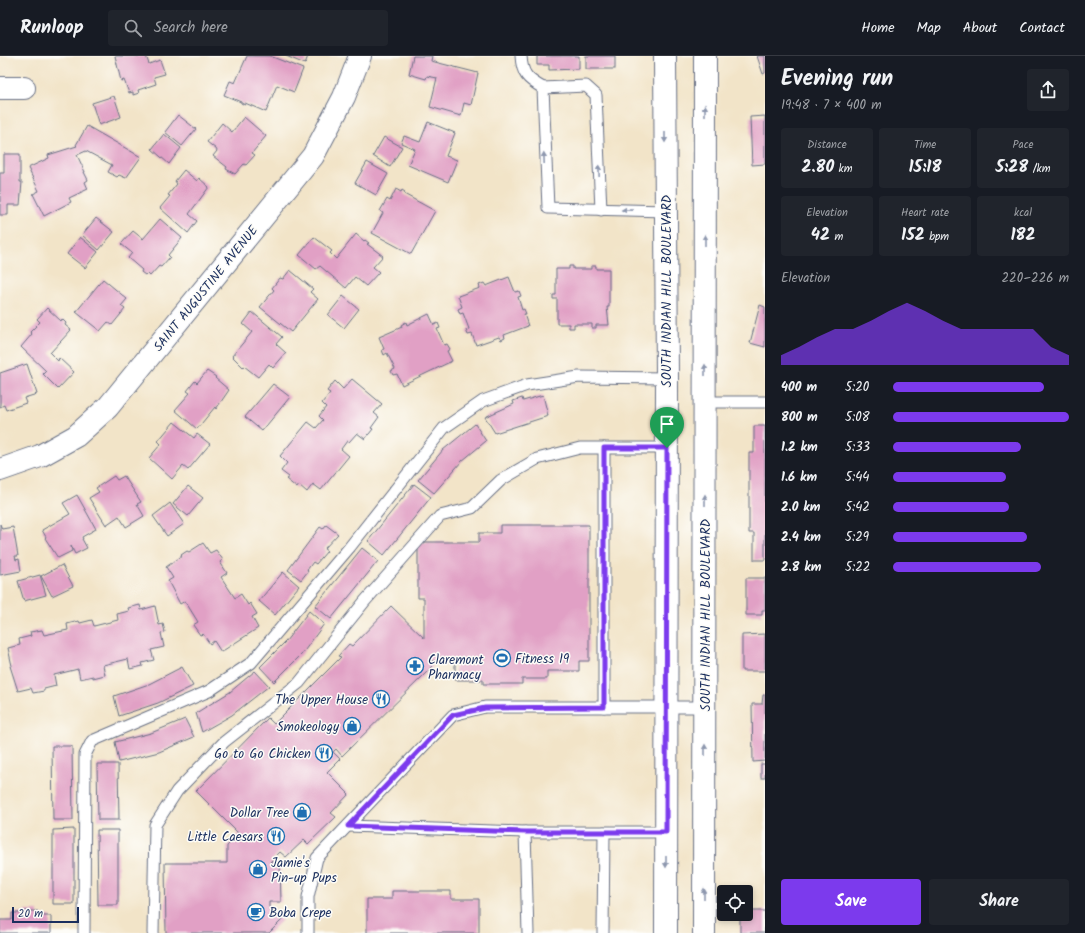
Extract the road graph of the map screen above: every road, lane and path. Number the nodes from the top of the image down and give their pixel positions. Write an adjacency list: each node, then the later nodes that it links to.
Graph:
1 (360, 56): 15 (main road, SAINT AUGUSTINE AVENUE)
2 (521, 56): 7 (lane)
3 (665, 56): 9 (main road, SOUTH INDIAN HILL BOULEVARD, one-way to 9)
4 (705, 56): 11 (main road, SOUTH INDIAN HILL BOULEVARD, one-way to 4)
5 (0, 88): 6 (main road)
6 (24, 88)
7 (543, 88): 8 (lane, one-way to 7); 8 (lane, one-way to 7)
8 (601, 210): 9 (lane, one-way to 8)
9 (666, 211): 10 (main road, SOUTH INDIAN HILL BOULEVARD)
10 (667, 378): 14 (main road, SOUTH INDIAN HILL BOULEVARD); 23 (lane)
11 (705, 402): 12 (lane); 18 (main road, SOUTH INDIAN HILL BOULEVARD, one-way to 11)
12 (765, 402)
13 (604, 448): 14 (lane); 17 (lane); 24 (lane)
14 (667, 448): 16 (main road, SOUTH INDIAN HILL BOULEVARD)
15 (0, 470)
16 (667, 706): 17 (lane); 18 (lane); 22 (main road, SOUTH INDIAN HILL BOULEVARD)
17 (604, 707): 19 (lane)
18 (704, 707): 29 (main road, SOUTH INDIAN HILL BOULEVARD, one-way to 18)
19 (348, 826): 20 (lane); 25 (lane)
20 (525, 832): 21 (lane); 26 (lane)
21 (604, 832): 22 (lane); 27 (lane)
22 (666, 832): 28 (main road, SOUTH INDIAN HILL BOULEVARD, one-way to 28)
23 (84, 933)
24 (153, 933)
25 (308, 933)
26 (528, 933)
27 (603, 933)
28 (666, 933)
29 (704, 933)

